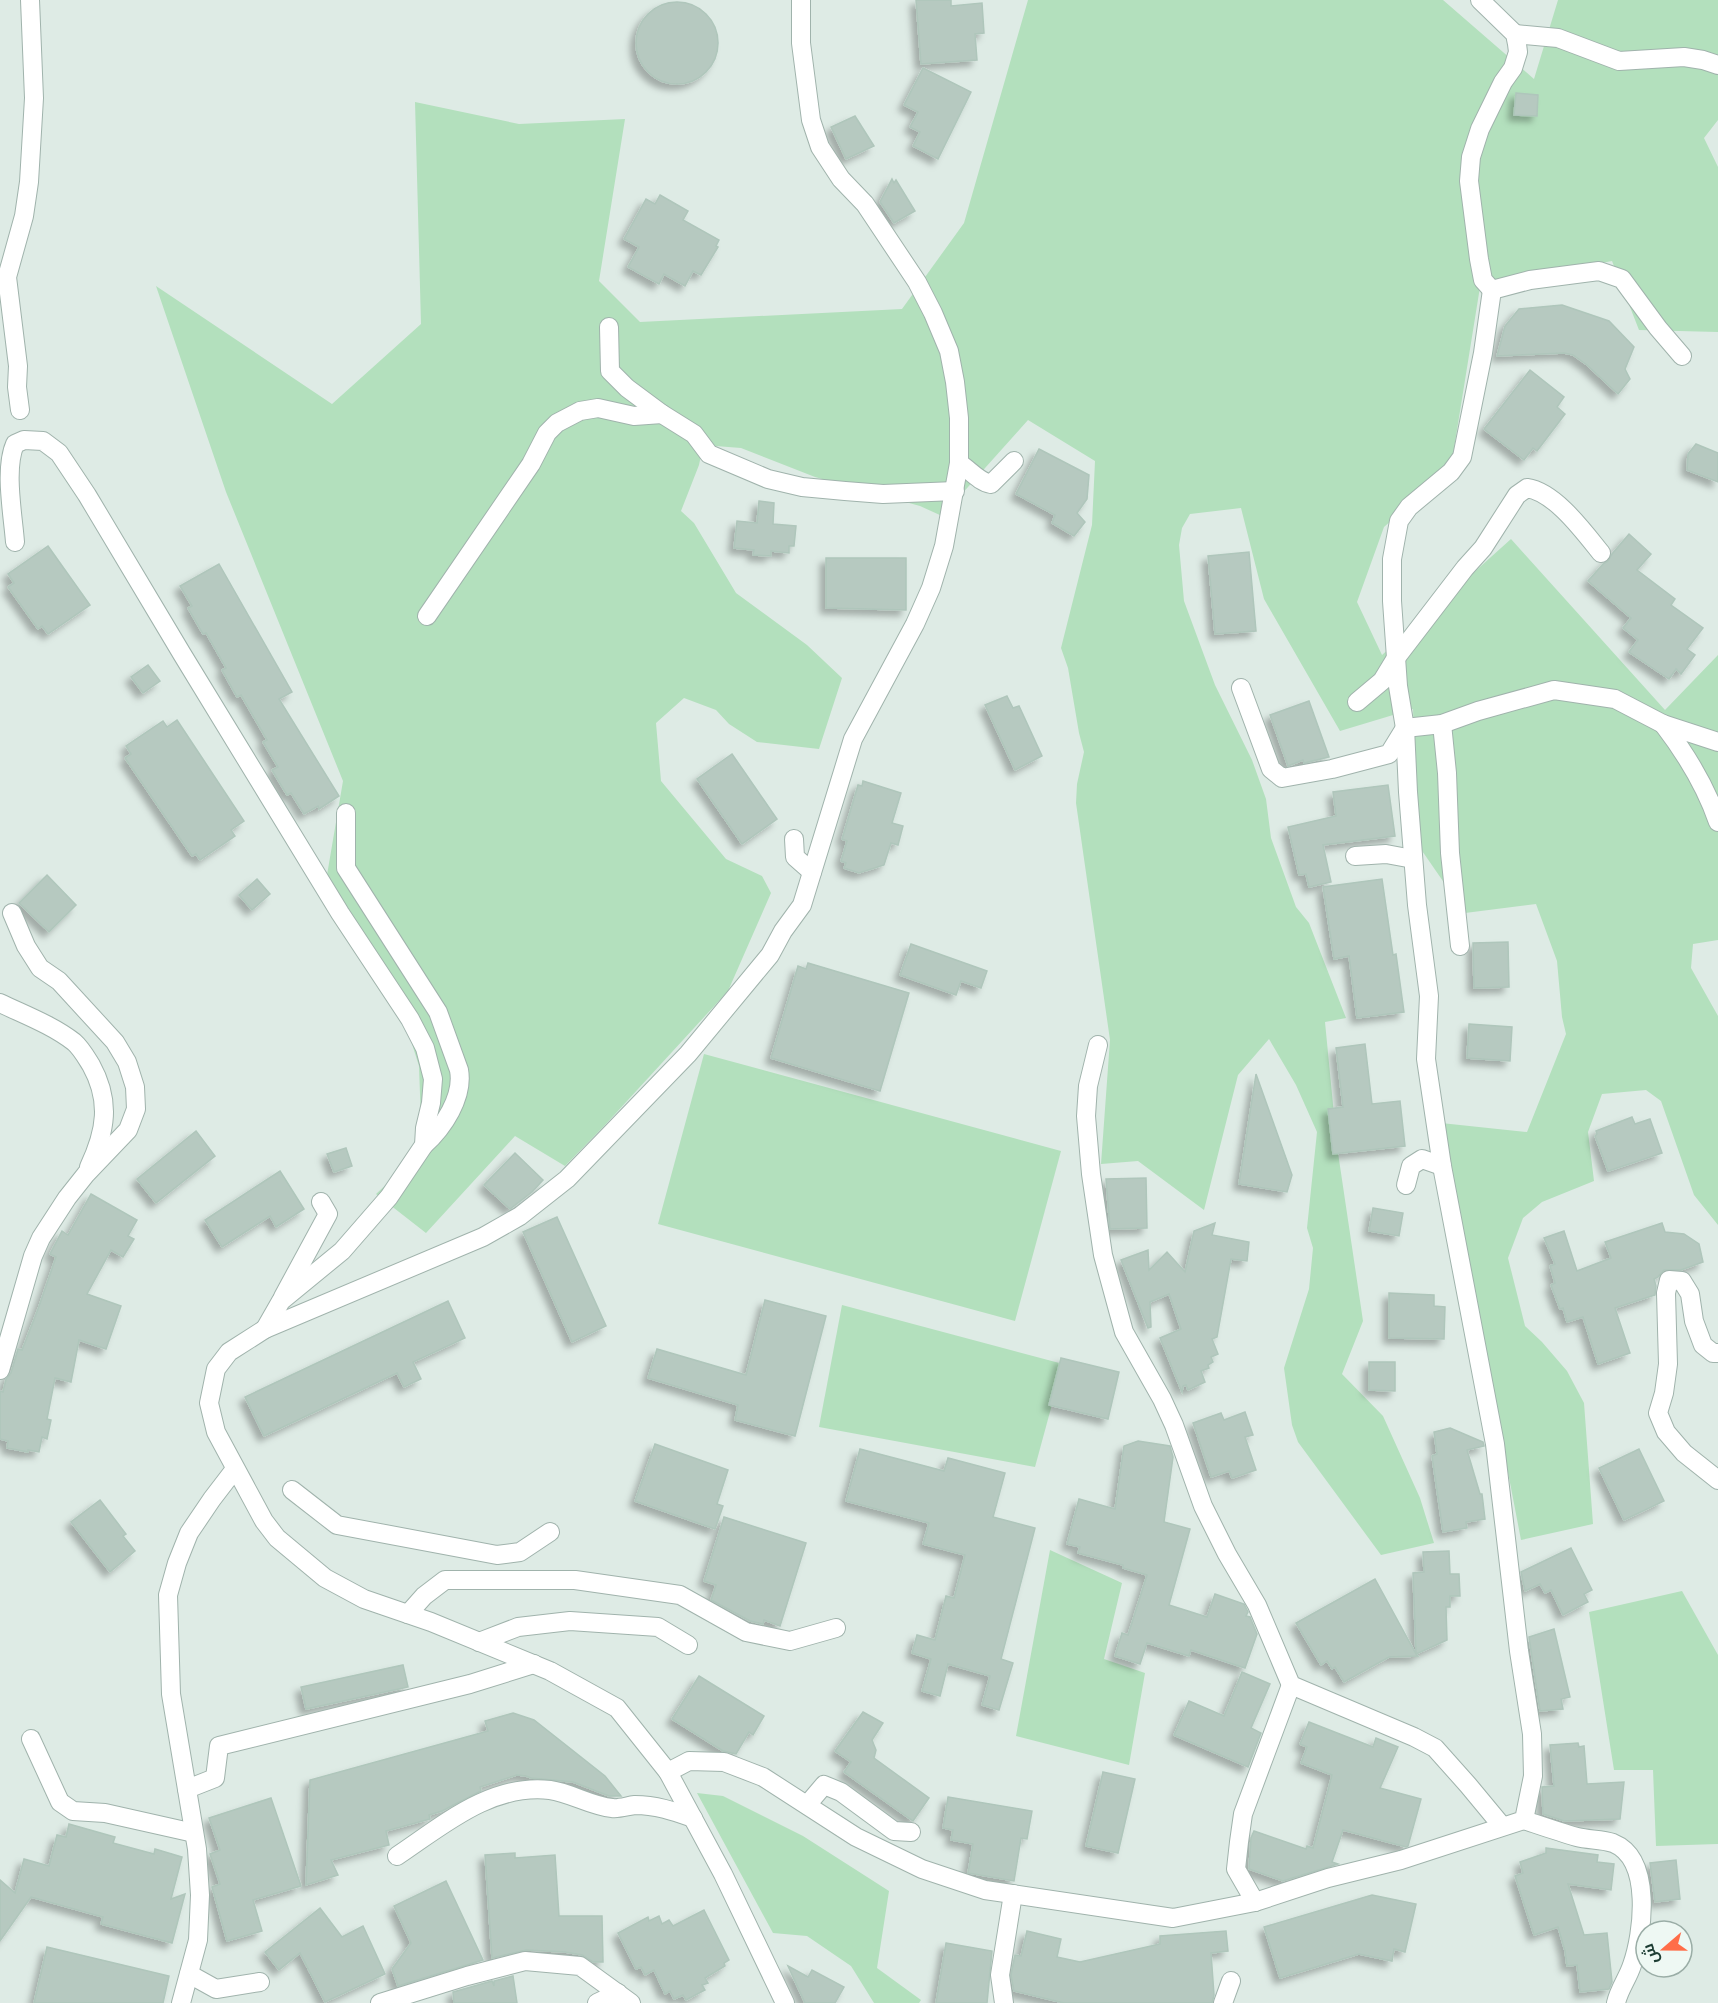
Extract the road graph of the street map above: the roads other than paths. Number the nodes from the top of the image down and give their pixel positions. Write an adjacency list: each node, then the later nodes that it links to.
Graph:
1 (30, 0): 9 (street)
2 (801, 0): 12 (street)
3 (1480, 0): 4 (street)
4 (1515, 34): 5 (street); 6 (street)
5 (1718, 65)
6 (1492, 290): 8 (street); 17 (street)
7 (609, 327): 10 (street)
8 (1682, 356)
9 (20, 410)
10 (662, 414): 13 (street); 16 (street)
11 (1014, 461): 12 (street)
12 (959, 463): 13 (street)
13 (955, 491): 29 (street)
14 (15, 542): 34 (street)
15 (1601, 554): 17 (street)
16 (427, 616)
17 (1396, 657): 19 (street); 22 (street)
18 (1241, 688): 22 (street)
19 (1357, 702)
20 (1442, 724): 21 (street); 22 (street); 31 (street)
21 (1662, 724): 23 (street); 25 (street)
22 (1405, 728): 28 (street)
23 (1718, 742)
24 (346, 813): 34 (street)
25 (1718, 822)
26 (794, 839): 29 (street)
27 (1354, 856): 28 (street)
28 (1413, 859): 35 (street)
29 (812, 872): 40 (street)
30 (12, 913): 36 (street)
31 (1460, 946)
32 (0, 1003): 36 (street)
33 (1098, 1045): 52 (street)
34 (424, 1145): 39 (street)
35 (1442, 1166): 37 (street); 58 (street)
36 (86, 1174): 42 (street)
37 (1406, 1185)
38 (321, 1202): 39 (street)
39 (281, 1301): 40 (street)
40 (265, 1329): 43 (street)
41 (1718, 1353): 44 (street)
42 (0, 1370)
43 (235, 1469): 47 (street); 55 (street)
44 (1718, 1480)
45 (292, 1490): 46 (street)
46 (550, 1532)
47 (408, 1614): 48 (street); 49 (street)
48 (836, 1628)
49 (479, 1642): 50 (street); 51 (street)
50 (688, 1645)
51 (534, 1664): 54 (street); 55 (street)
52 (1291, 1685): 59 (street); 64 (street)
53 (31, 1739): 61 (street)
54 (668, 1772): 56 (street); 57 (street)
55 (187, 1789): 61 (street)
56 (807, 1805): 60 (street); 63 (street)
57 (693, 1818): 62 (street); 72 (street)
58 (1524, 1820): 59 (street); 75 (street)
59 (1502, 1826): 64 (street)
60 (911, 1832)
61 (194, 1833): 65 (street)
62 (397, 1856)
63 (1013, 1894): 64 (street); 73 (street)
64 (1255, 1902)
65 (189, 1974): 67 (street); 69 (street)
66 (1231, 1981): 74 (street)
67 (260, 1982)
68 (625, 1998): 70 (street); 71 (street)
69 (181, 2003)
70 (380, 2003)
71 (597, 2003)
72 (785, 2003)
73 (1004, 2003)
74 (1223, 2003)
75 (1616, 2003)

